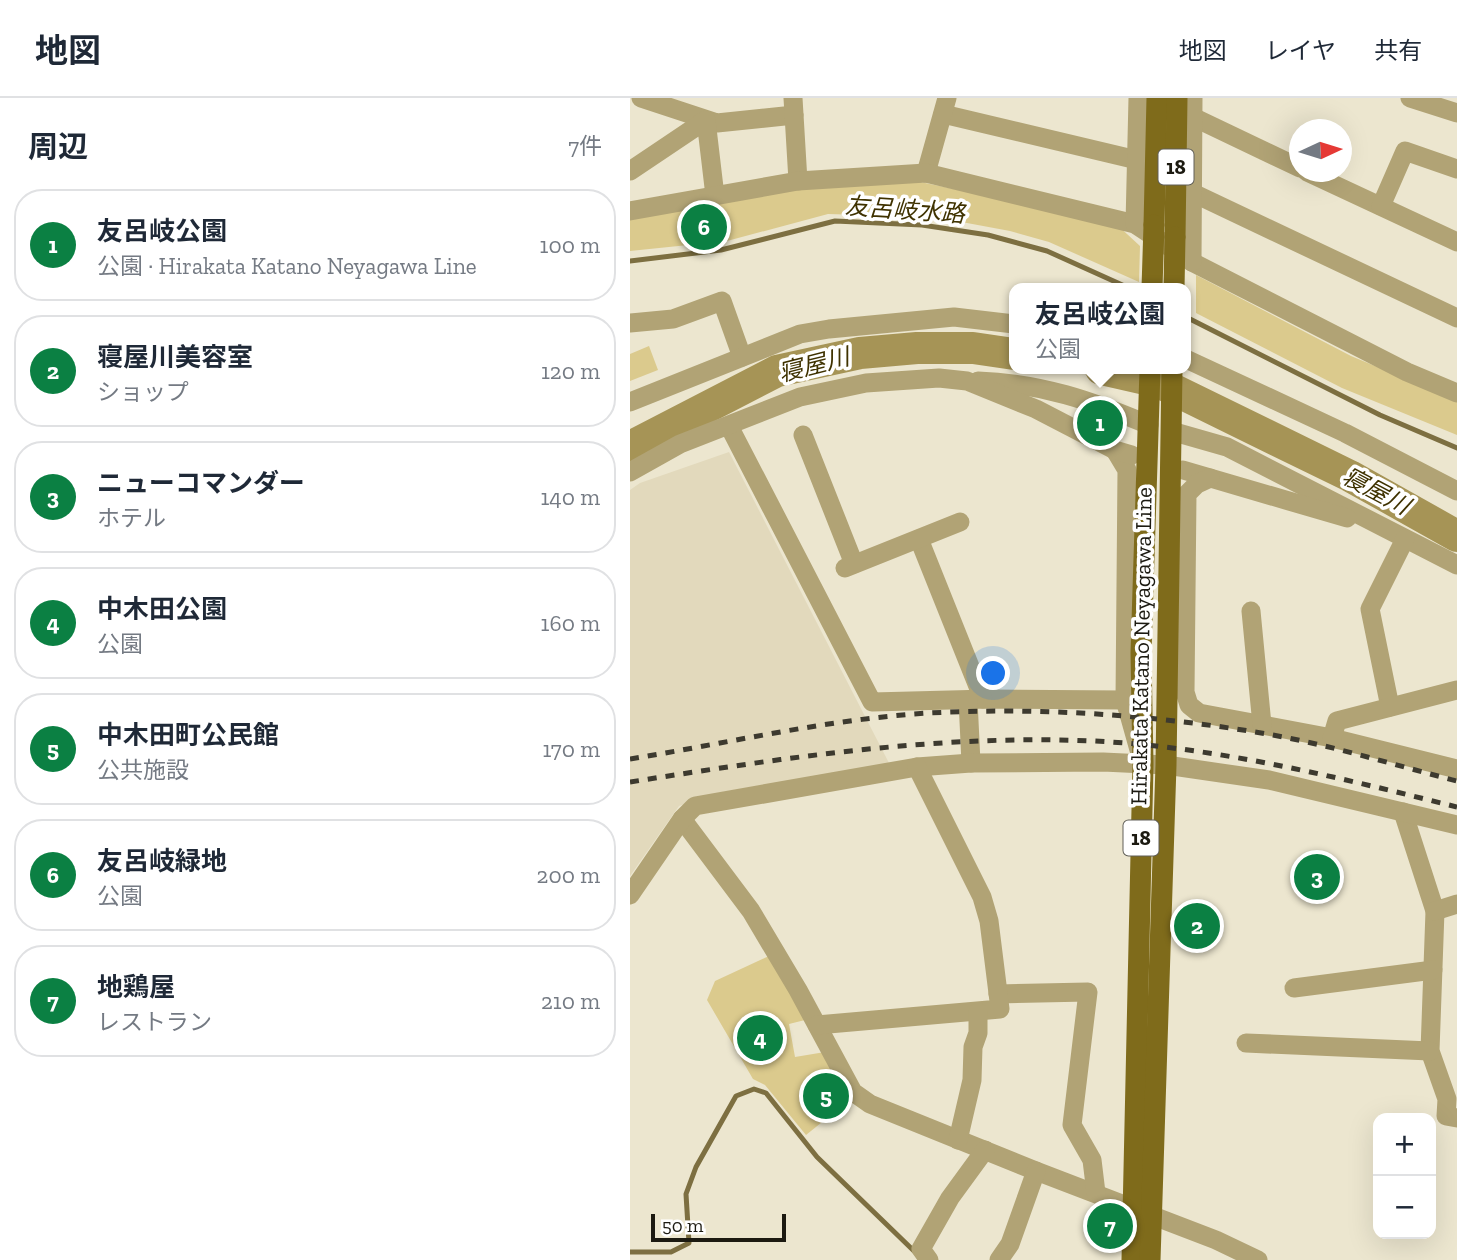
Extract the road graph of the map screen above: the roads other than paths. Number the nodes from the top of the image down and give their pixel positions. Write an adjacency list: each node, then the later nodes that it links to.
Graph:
1 (641, 98): 10 (street)
2 (1138, 98): 11 (street)
3 (1157, 98): 22 (main road, 18)
4 (1177, 98): 26 (main road, 18, bridge)
5 (1410, 98): 9 (street)
6 (793, 106): 10 (street); 16 (street)
7 (945, 106): 11 (street); 15 (street)
8 (1193, 108): 12 (street); 18 (street)
9 (1457, 113)
10 (706, 120): 14 (street); 19 (street)
11 (1137, 160): 22 (street)
12 (1289, 162)
13 (1457, 169): 20 (street)
14 (630, 171)
15 (926, 173): 16 (street); 22 (street)
16 (799, 181): 19 (street)
17 (1329, 182): 20 (street)
18 (1193, 193): 24 (street); 27 (street)
19 (715, 196): 21 (street)
20 (1381, 206): 23 (street)
21 (630, 211)
22 (1145, 224): 24 (street); 25 (main road, 18, bridge)
23 (1457, 243)
24 (1192, 262): 35 (street)
25 (1151, 283)
26 (1174, 283)
27 (1457, 318)
28 (630, 323): 30 (street)
29 (1009, 323): 30 (street)
30 (742, 358): 36 (street)
31 (1191, 361): 44 (street)
32 (1150, 374): 37 (main road, Hirakata Katano Neyagawa Line / 18)
33 (1172, 374): 39 (main road, Hirakata Katano Neyagawa Line / 18)
34 (967, 381): 37 (street); 38 (street); 53 (street)
35 (1457, 393)
36 (630, 402)
37 (1149, 420): 58 (main road, Hirakata Katano Neyagawa Line / 18)
38 (729, 426): 42 (street); 52 (street)
39 (1171, 427): 46 (street); 59 (main road, Hirakata Katano Neyagawa Line / 18)
40 (803, 435): 47 (street)
41 (1184, 470): 43 (street)
42 (630, 472)
43 (1210, 478): 46 (street); 55 (street)
44 (1457, 491)
45 (960, 522): 47 (street)
46 (1385, 529): 48 (street)
47 (919, 539): 52 (street)
48 (1405, 539): 49 (street); 54 (street)
49 (1457, 565)
50 (1251, 611): 55 (street)
51 (1457, 690): 54 (street)
52 (975, 699): 53 (street); 57 (street)
53 (1125, 700): 58 (street)
54 (1391, 707): 56 (street)
55 (1262, 725): 56 (street)
56 (1332, 738): 61 (street)
57 (971, 763): 58 (street); 60 (street)
58 (1143, 764): 59 (street); 81 (main road, Hirakata Katano Neyagawa Line / 18)
59 (1166, 765): 62 (street); 81 (main road, Hirakata Katano Neyagawa Line / 18)
60 (917, 767): 63 (street); 70 (street)
61 (1457, 769)
62 (1404, 812): 64 (street); 67 (street)
63 (682, 819): 65 (street); 72 (street)
64 (1457, 825)
65 (630, 895)
66 (1457, 904): 67 (street)
67 (1435, 911): 68 (street)
68 (1433, 970): 69 (street); 74 (street)
69 (1294, 988)
70 (998, 994): 71 (street); 80 (street)
71 (978, 1012): 72 (street); 77 (street)
72 (817, 1025): 77 (street)
73 (1246, 1043): 74 (street)
74 (1430, 1051): 75 (street)
75 (1450, 1084): 76 (street)
76 (1457, 1118)
77 (958, 1140): 78 (street)
78 (985, 1150): 79 (street); 82 (street)
79 (1036, 1171): 80 (street); 83 (street)
80 (1096, 1193): 81 (street)
81 (1142, 1212): 84 (main road, Hirakata Katano Neyagawa Line / 18); 85 (main road, Hirakata Katano Neyagawa Line / 18); 86 (street)
82 (929, 1260)
83 (999, 1260)
84 (1132, 1260)
85 (1150, 1260)
86 (1258, 1260)

